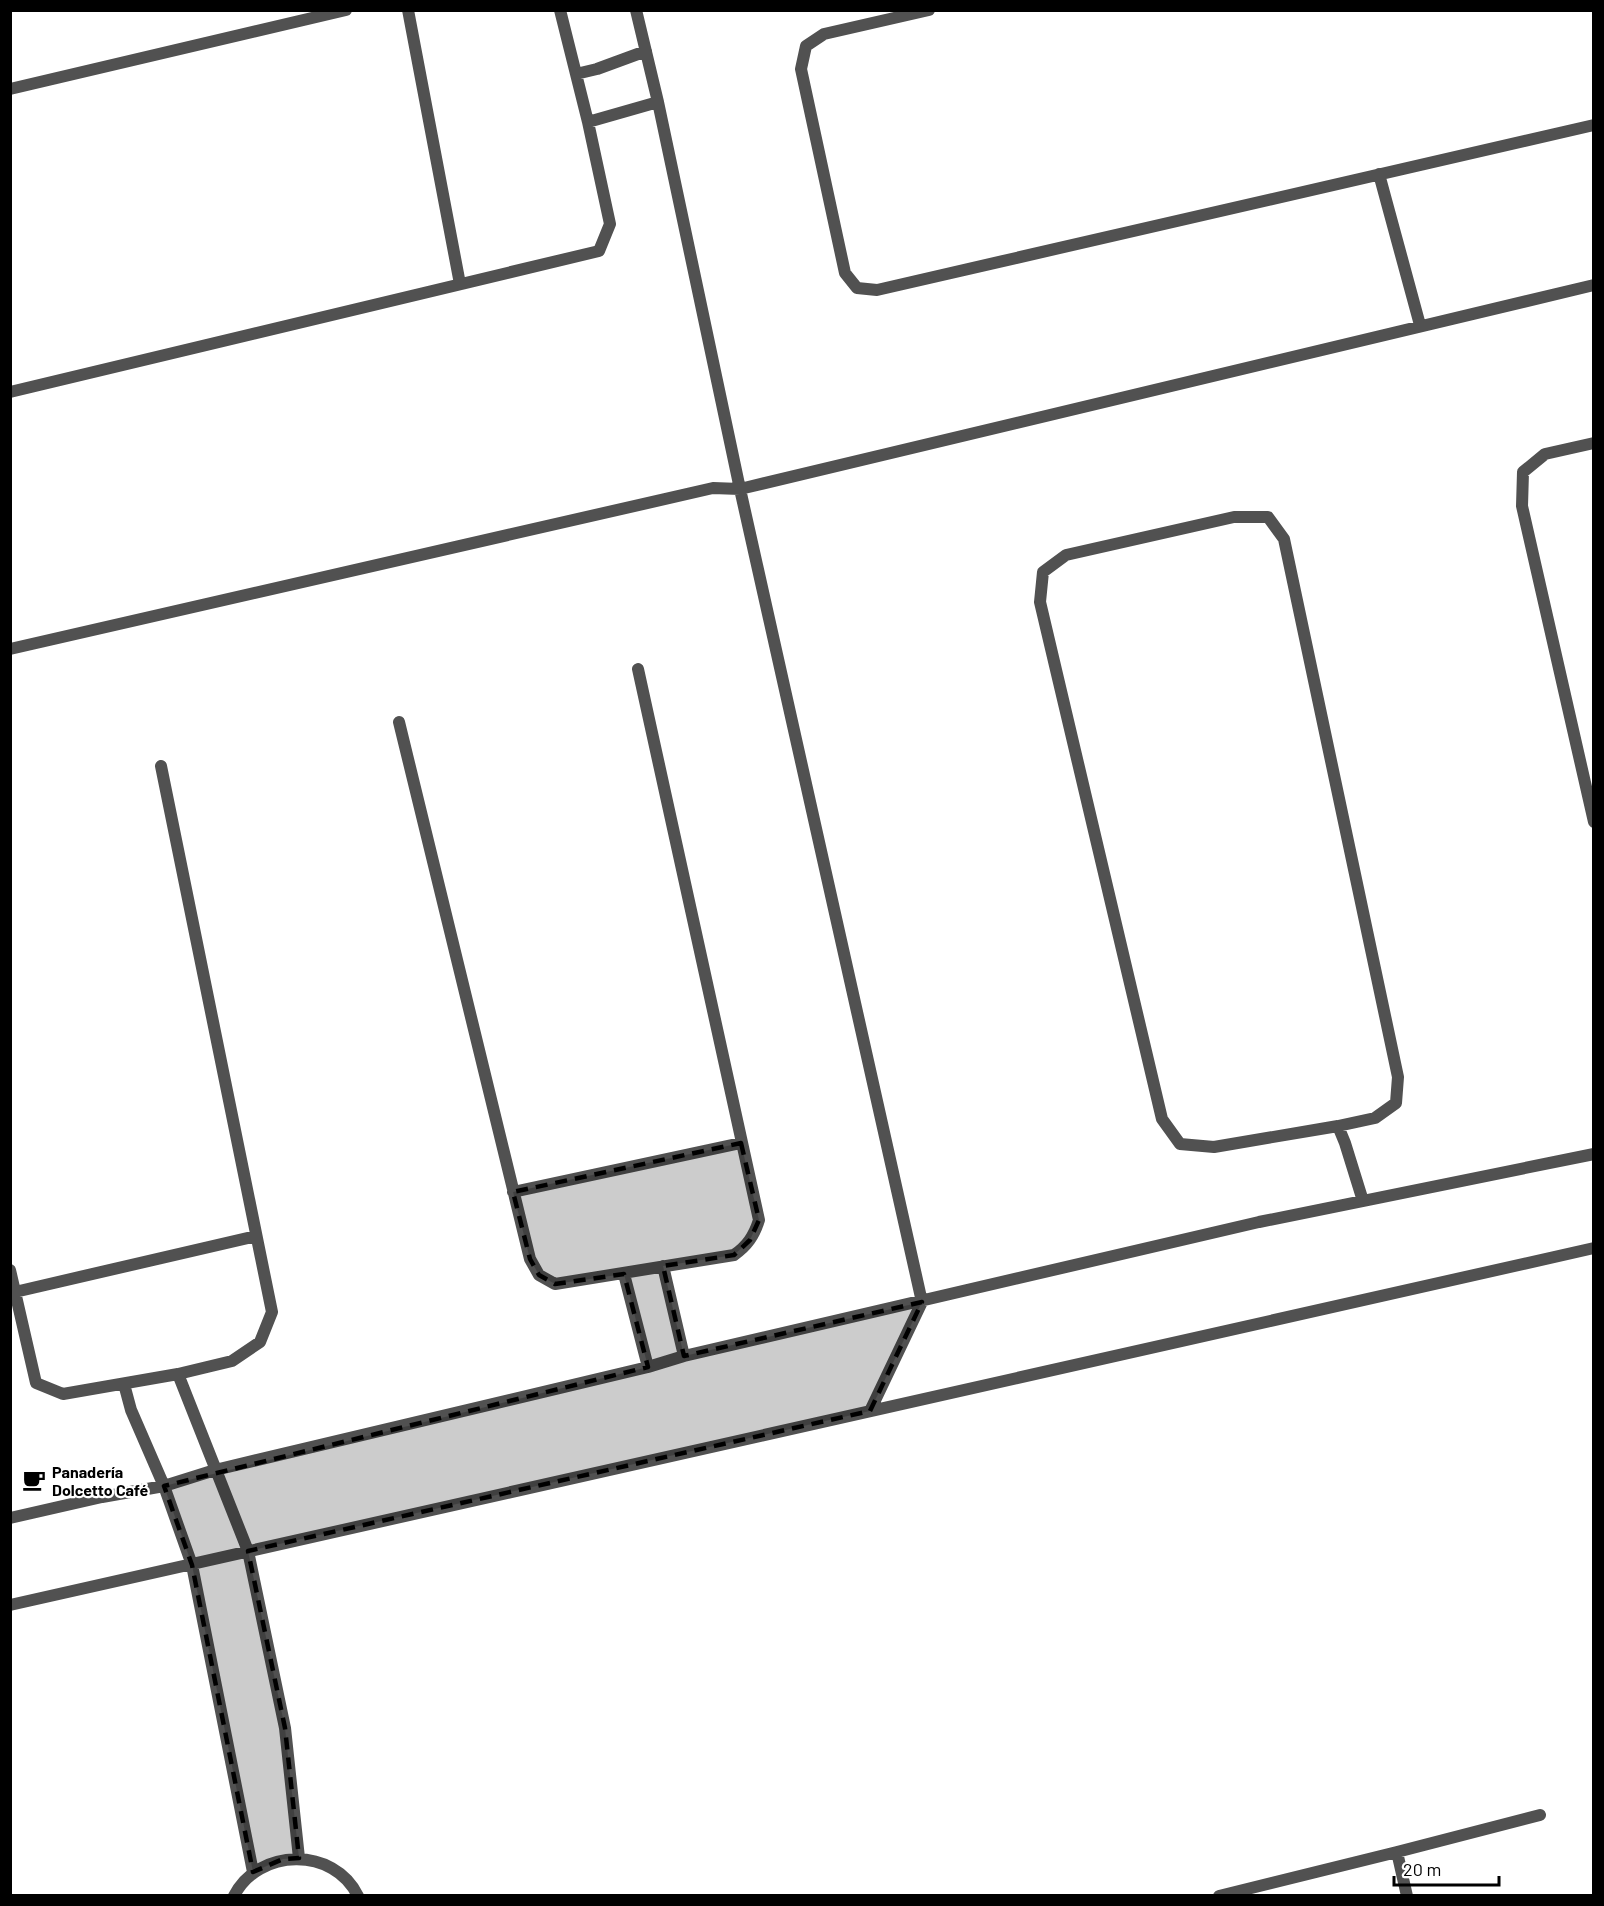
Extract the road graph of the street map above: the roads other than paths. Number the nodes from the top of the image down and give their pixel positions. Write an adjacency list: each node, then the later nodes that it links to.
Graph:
1 (346, 10): 8 (street)
2 (408, 10): 13 (street)
3 (560, 10): 7 (street)
4 (636, 10): 6 (street)
5 (929, 10): 12 (street)
6 (646, 51): 7 (street); 9 (street)
7 (576, 74): 10 (street)
8 (10, 89)
9 (658, 102): 10 (street); 18 (street)
10 (588, 122): 13 (street)
11 (1593, 125): 12 (street)
12 (1379, 174): 15 (street)
13 (460, 284): 16 (street)
14 (1593, 285): 15 (street)
15 (1420, 325): 18 (street)
16 (10, 392)
17 (1593, 443): 23 (street)
18 (740, 489): 19 (street); 35 (street)
19 (10, 649)
20 (638, 669): 25 (street)
21 (399, 722): 27 (street)
22 (161, 766): 29 (street)
23 (1593, 822)
24 (1338, 1126): 24 (street); 28 (street)
25 (741, 1143): 27 (street); 31 (street)
26 (1593, 1154): 28 (street)
27 (513, 1192): 33 (street)
28 (1363, 1201): 35 (street)
29 (256, 1236): 34 (street); 38 (street)
30 (1593, 1248): 40 (street)
31 (663, 1266): 33 (street); 36 (street)
32 (10, 1270): 34 (street)
33 (624, 1274): 37 (street)
34 (15, 1292): 39 (street)
35 (922, 1302): 36 (street); 40 (street)
36 (684, 1356): 37 (street)
37 (648, 1368): 41 (street)
38 (178, 1374): 39 (street); 41 (street)
39 (124, 1384): 42 (street)
40 (870, 1411): 44 (street)
41 (215, 1470): 42 (street); 44 (street)
42 (164, 1486): 43 (street); 45 (street)
43 (10, 1518)
44 (248, 1551): 45 (street); 49 (street)
45 (192, 1565): 46 (street); 50 (street)
46 (10, 1605)
47 (1540, 1815): 48 (street)
48 (1397, 1852): 53 (street); 54 (street)
49 (299, 1858): 50 (street); 52 (street)
50 (253, 1872): 51 (street)
51 (234, 1896)
52 (358, 1896)
53 (1219, 1896)
54 (1407, 1896)

